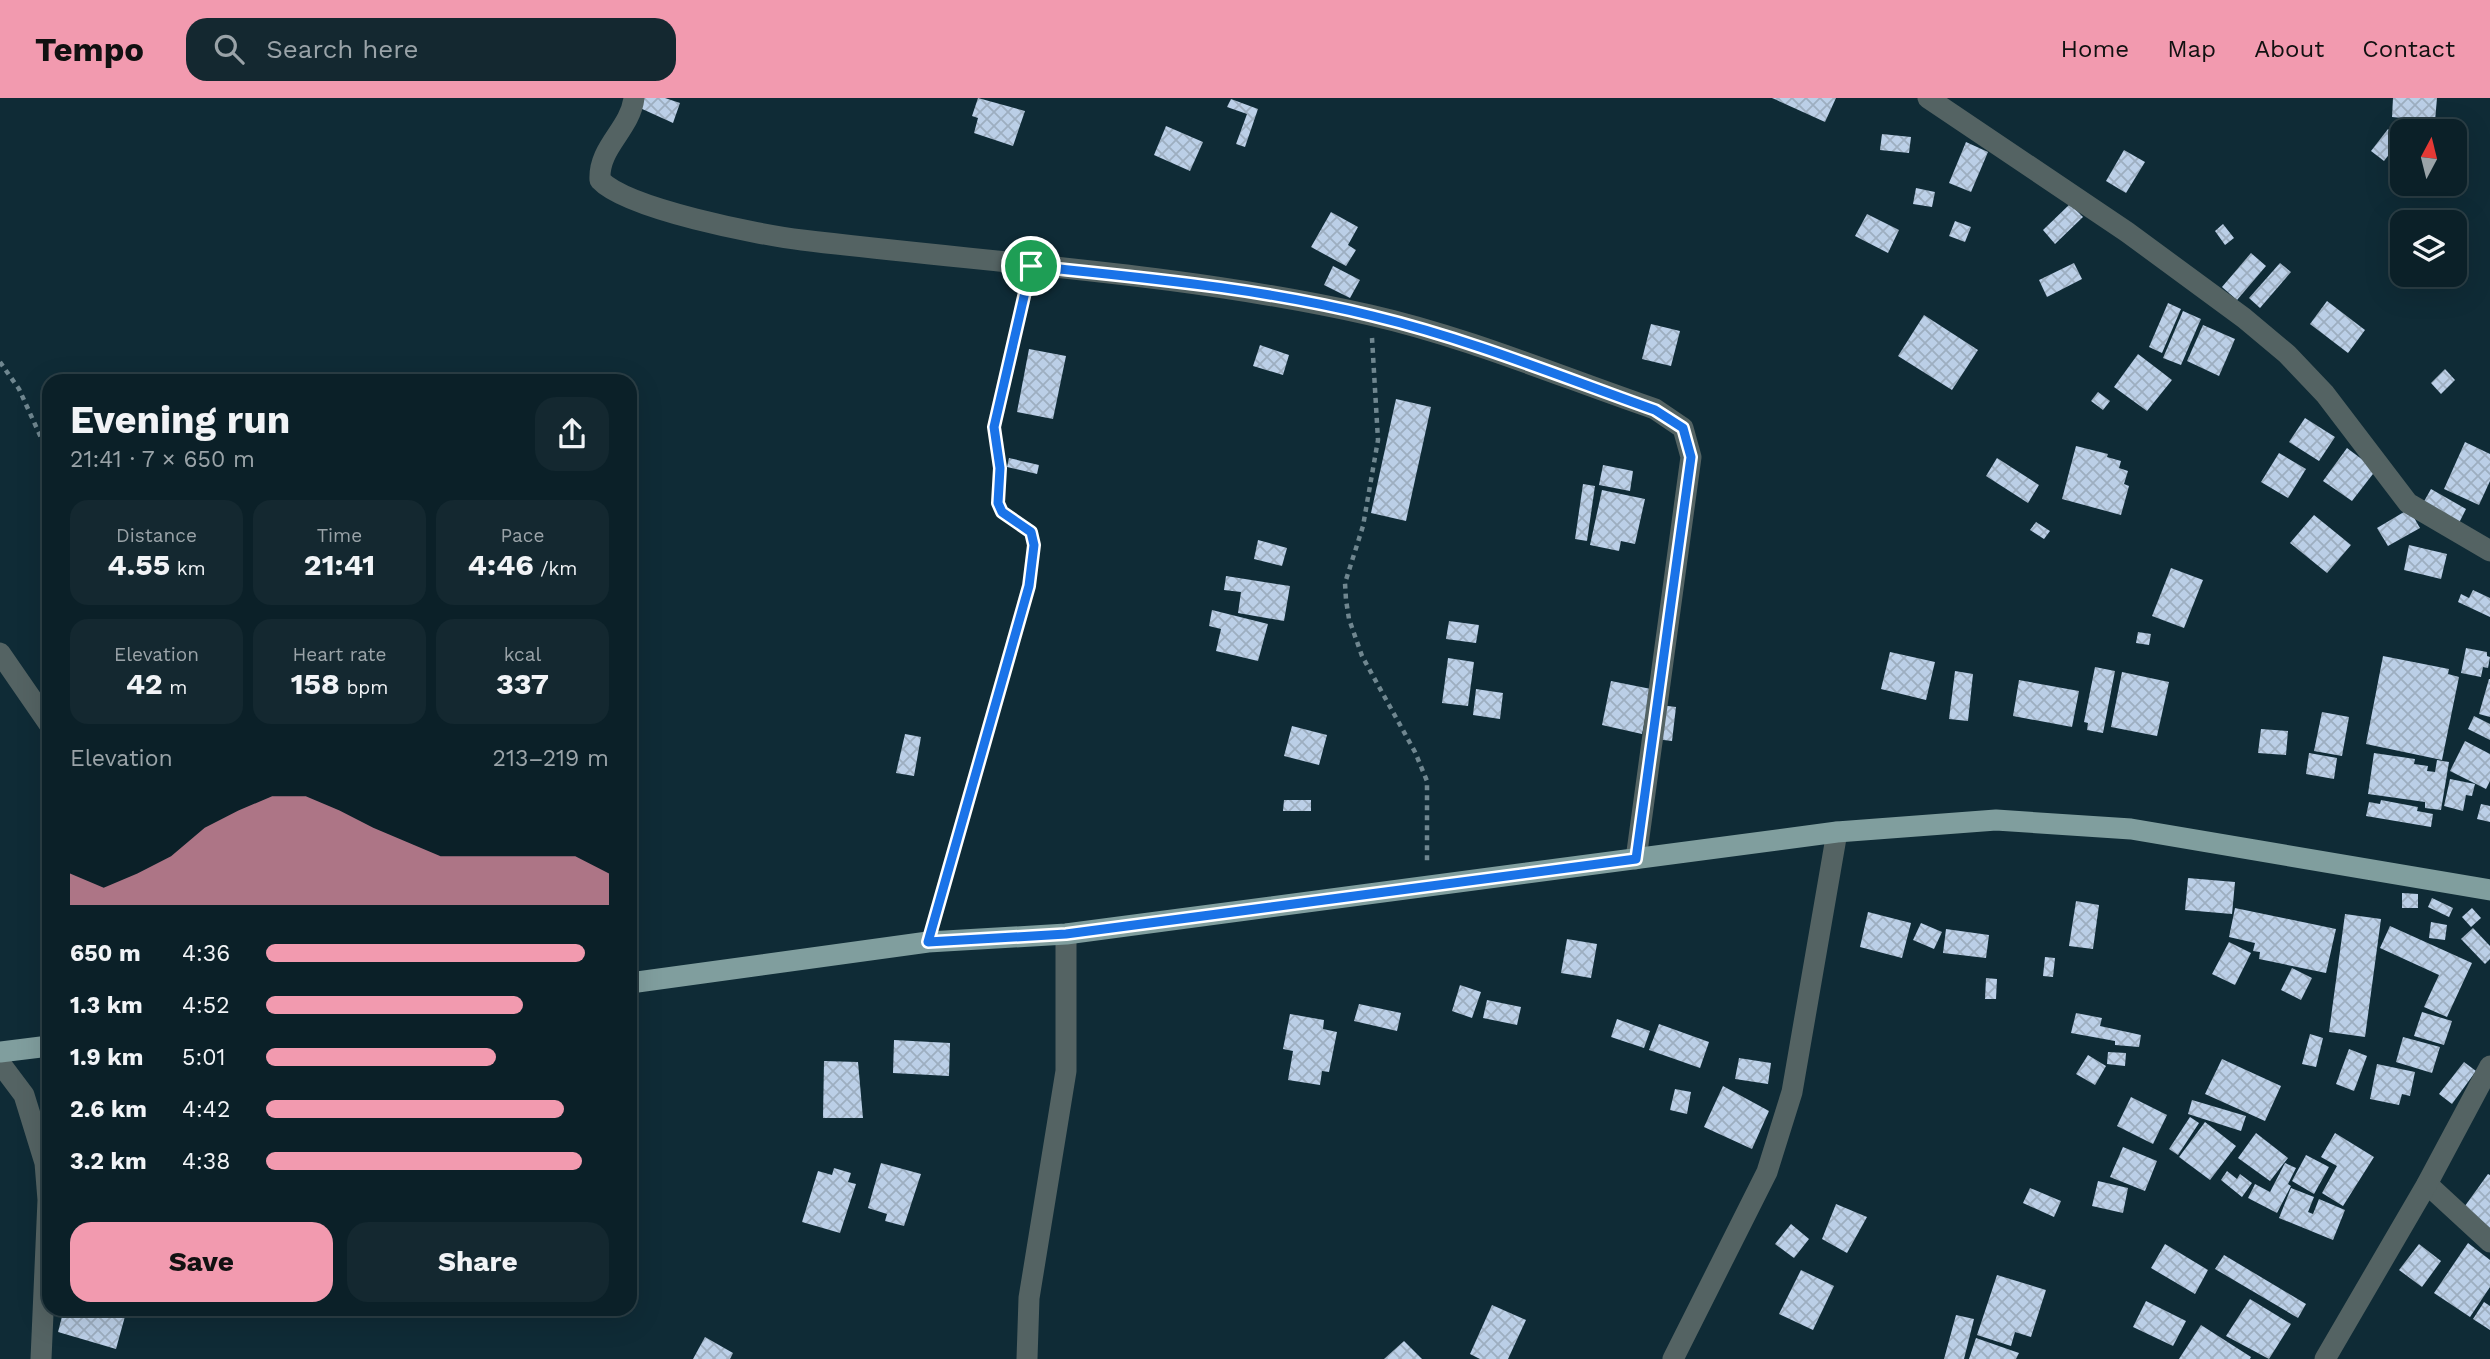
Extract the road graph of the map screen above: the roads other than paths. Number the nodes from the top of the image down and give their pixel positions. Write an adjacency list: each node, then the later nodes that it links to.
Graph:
1 (634, 98): 7 (street)
2 (1928, 98): 3 (street)
3 (2490, 551)
4 (0, 653): 5 (street)
5 (42, 714)
6 (1837, 832): 7 (main road); 8 (main road); 21 (street)
7 (1636, 859): 9 (main road)
8 (2490, 890)
9 (1066, 934): 10 (main road); 20 (street)
10 (637, 982)
11 (42, 1047): 12 (main road)
12 (0, 1052)
13 (0, 1063): 15 (street)
14 (2490, 1066): 16 (street)
15 (42, 1153)
16 (2427, 1184): 17 (street); 22 (street)
17 (2490, 1242)
18 (43, 1316): 19 (street)
19 (41, 1359)
20 (1027, 1359)
21 (1673, 1359)
22 (2325, 1359)

